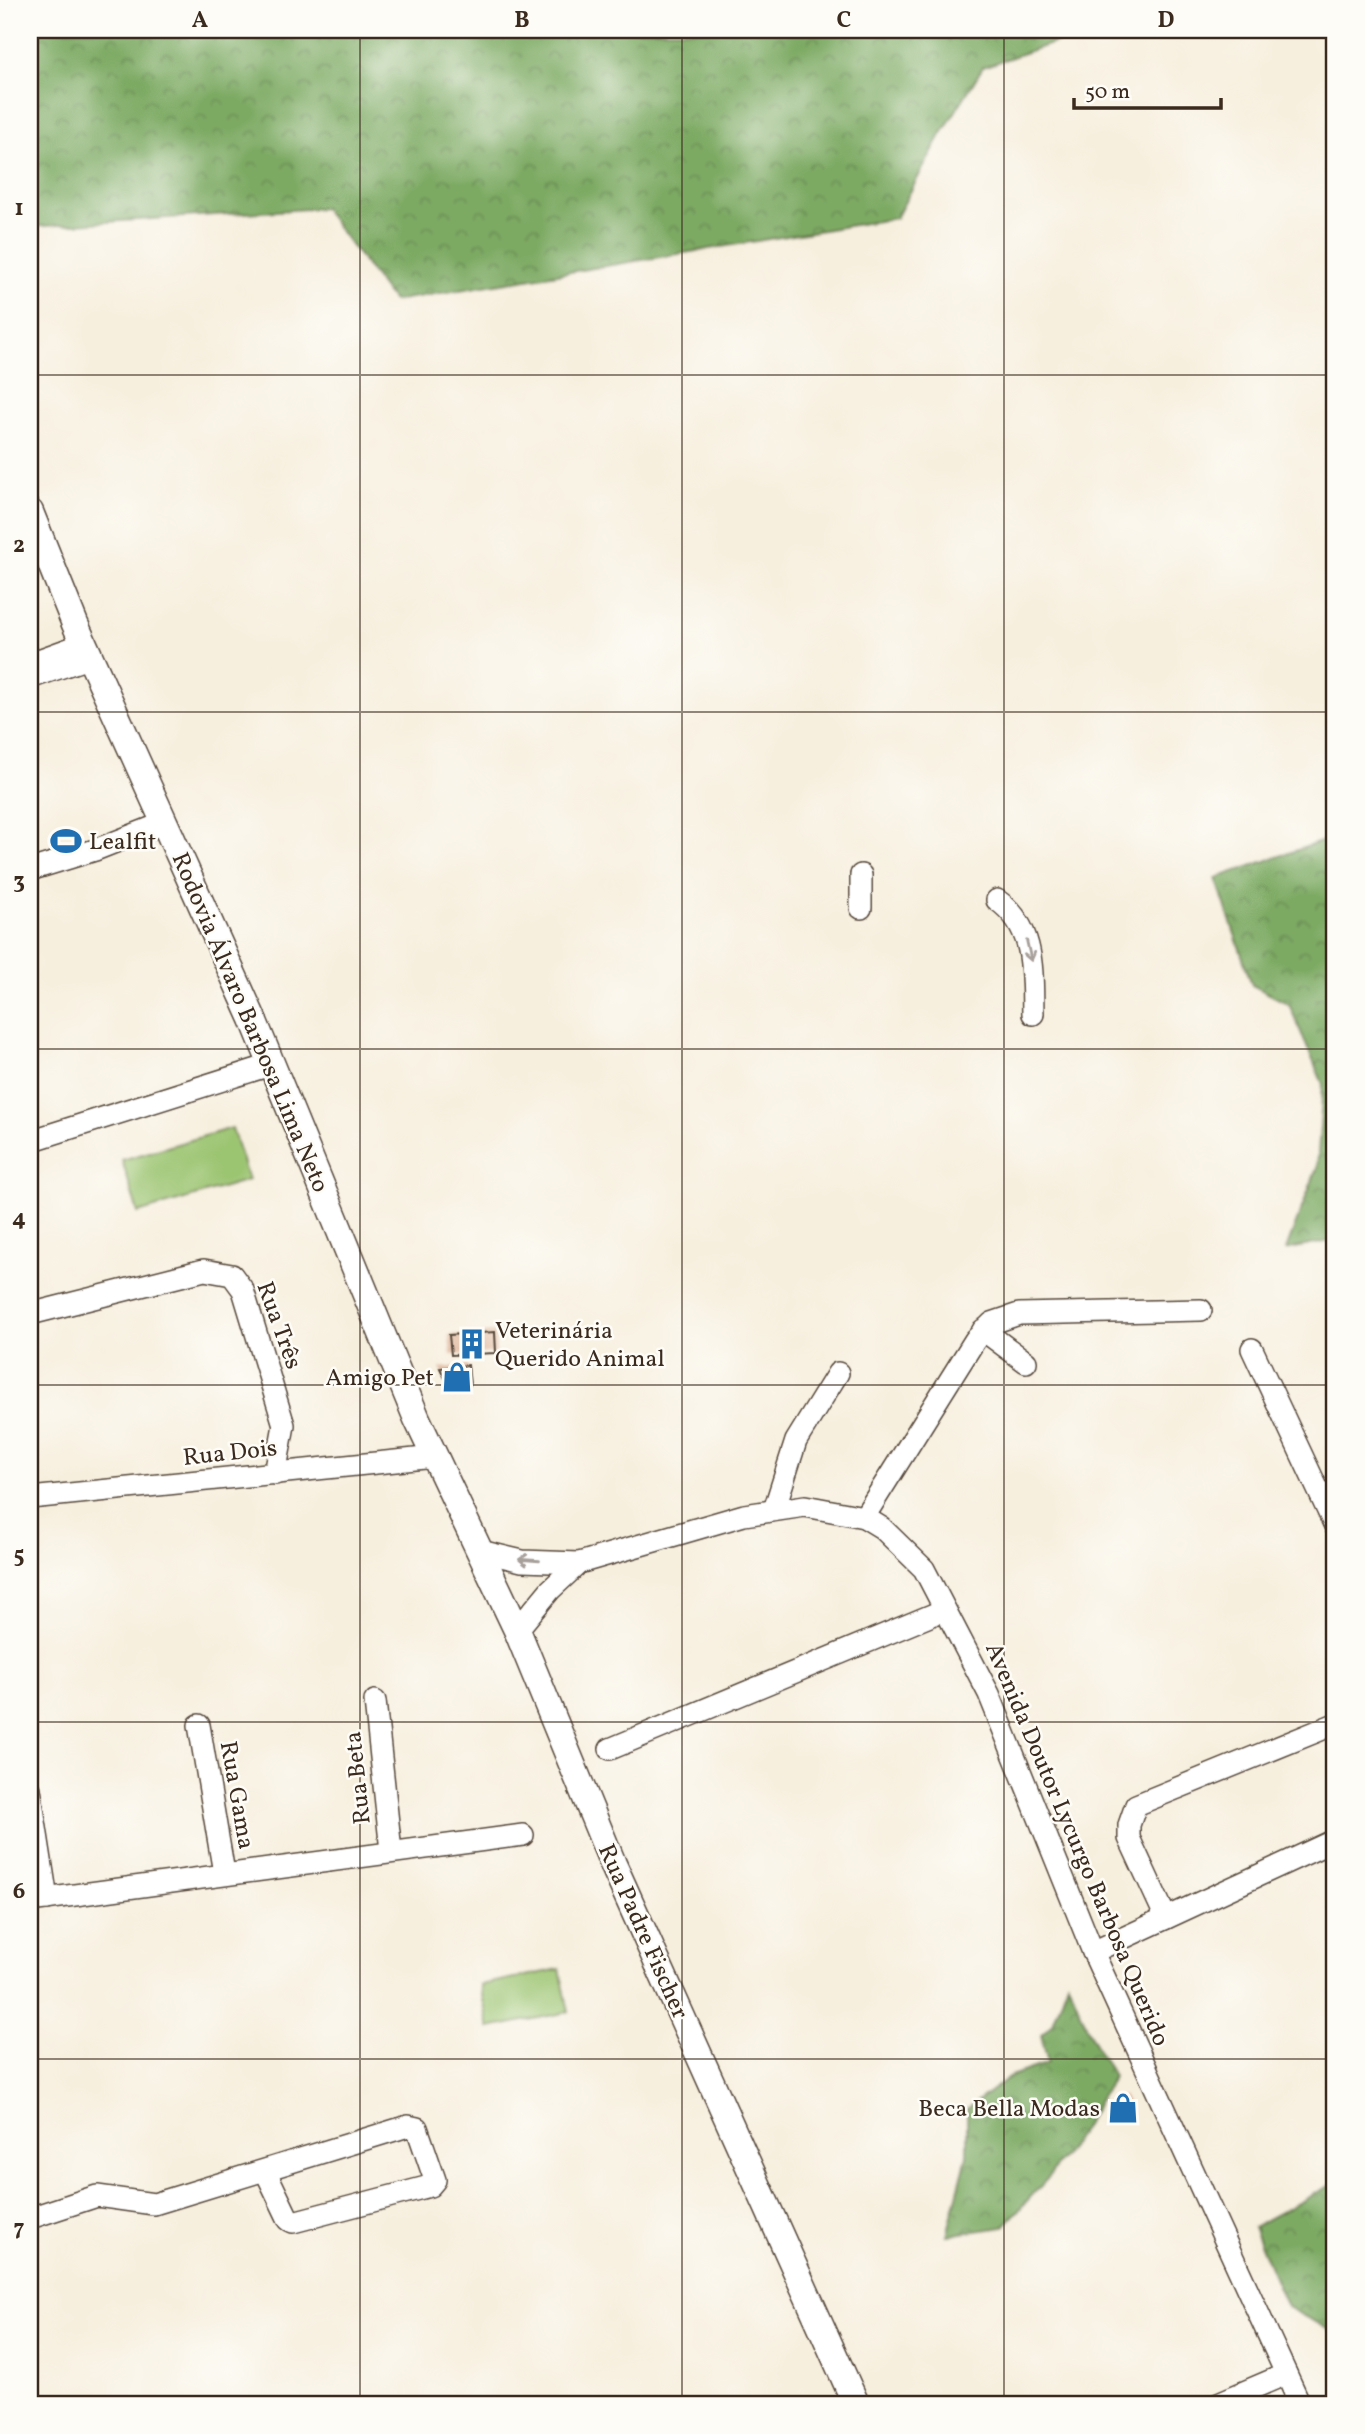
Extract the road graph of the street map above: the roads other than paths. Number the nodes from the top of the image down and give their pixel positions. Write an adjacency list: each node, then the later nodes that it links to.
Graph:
1 (30, 512): 2 (main road, Rodovia Álvaro Barbosa Lima Neto)
2 (88, 650): 3 (street); 4 (street); 5 (main road, Rodovia Álvaro Barbosa Lima Neto)
3 (30, 663)
4 (30, 678)
5 (166, 822): 6 (street); 11 (main road, Rodovia Álvaro Barbosa Lima Neto)
6 (30, 870)
7 (861, 875): 9 (street)
8 (998, 900): 10 (street, one-way to 10)
9 (861, 908)
10 (1033, 1014)
11 (270, 1065): 12 (street); 19 (main road, Rodovia Álvaro Barbosa Lima Neto)
12 (30, 1141)
13 (1201, 1310): 15 (street)
14 (30, 1314): 20 (street, Rua Três)
15 (983, 1330): 17 (street); 23 (street)
16 (1252, 1349): 24 (street)
17 (1026, 1362)
18 (838, 1373): 22 (street)
19 (435, 1457): 20 (street, Rua Dois); 25 (main road, Rua Padre Fischer)
20 (275, 1474): 21 (street, Rua Dois)
21 (30, 1498)
22 (774, 1510): 23 (street, Avenida Doutor Lycurgo Barbosa Querido); 26 (street, Avenida Doutor Lycurgo Barbosa Querido)
23 (864, 1517): 27 (street, Avenida Doutor Lycurgo Barbosa Querido)
24 (1335, 1526)
25 (480, 1551): 26 (street, one-way to 25); 28 (main road, Rua Padre Fischer)
26 (579, 1563): 28 (street)
27 (944, 1610): 32 (street); 40 (street, Avenida Doutor Lycurgo Barbosa Querido)
28 (517, 1630): 44 (main road, Rua Padre Fischer)
29 (375, 1701): 36 (street, Rua Beta)
30 (1335, 1724): 39 (street)
31 (199, 1725): 37 (street, Rua Gama)
32 (610, 1749)
33 (30, 1789): 38 (street)
34 (523, 1835): 36 (street)
35 (1335, 1840): 39 (street)
36 (391, 1851): 37 (street)
37 (224, 1873): 38 (street)
38 (39, 1900)
39 (1166, 1918): 40 (street)
40 (1093, 1952): 43 (street, Avenida Doutor Lycurgo Barbosa Querido)
41 (266, 2172): 41 (street); 42 (street)
42 (30, 2218)
43 (1286, 2374): 45 (street); 46 (street, Avenida Doutor Lycurgo Barbosa Querido)
44 (856, 2404)
45 (1216, 2404)
46 (1300, 2404)

